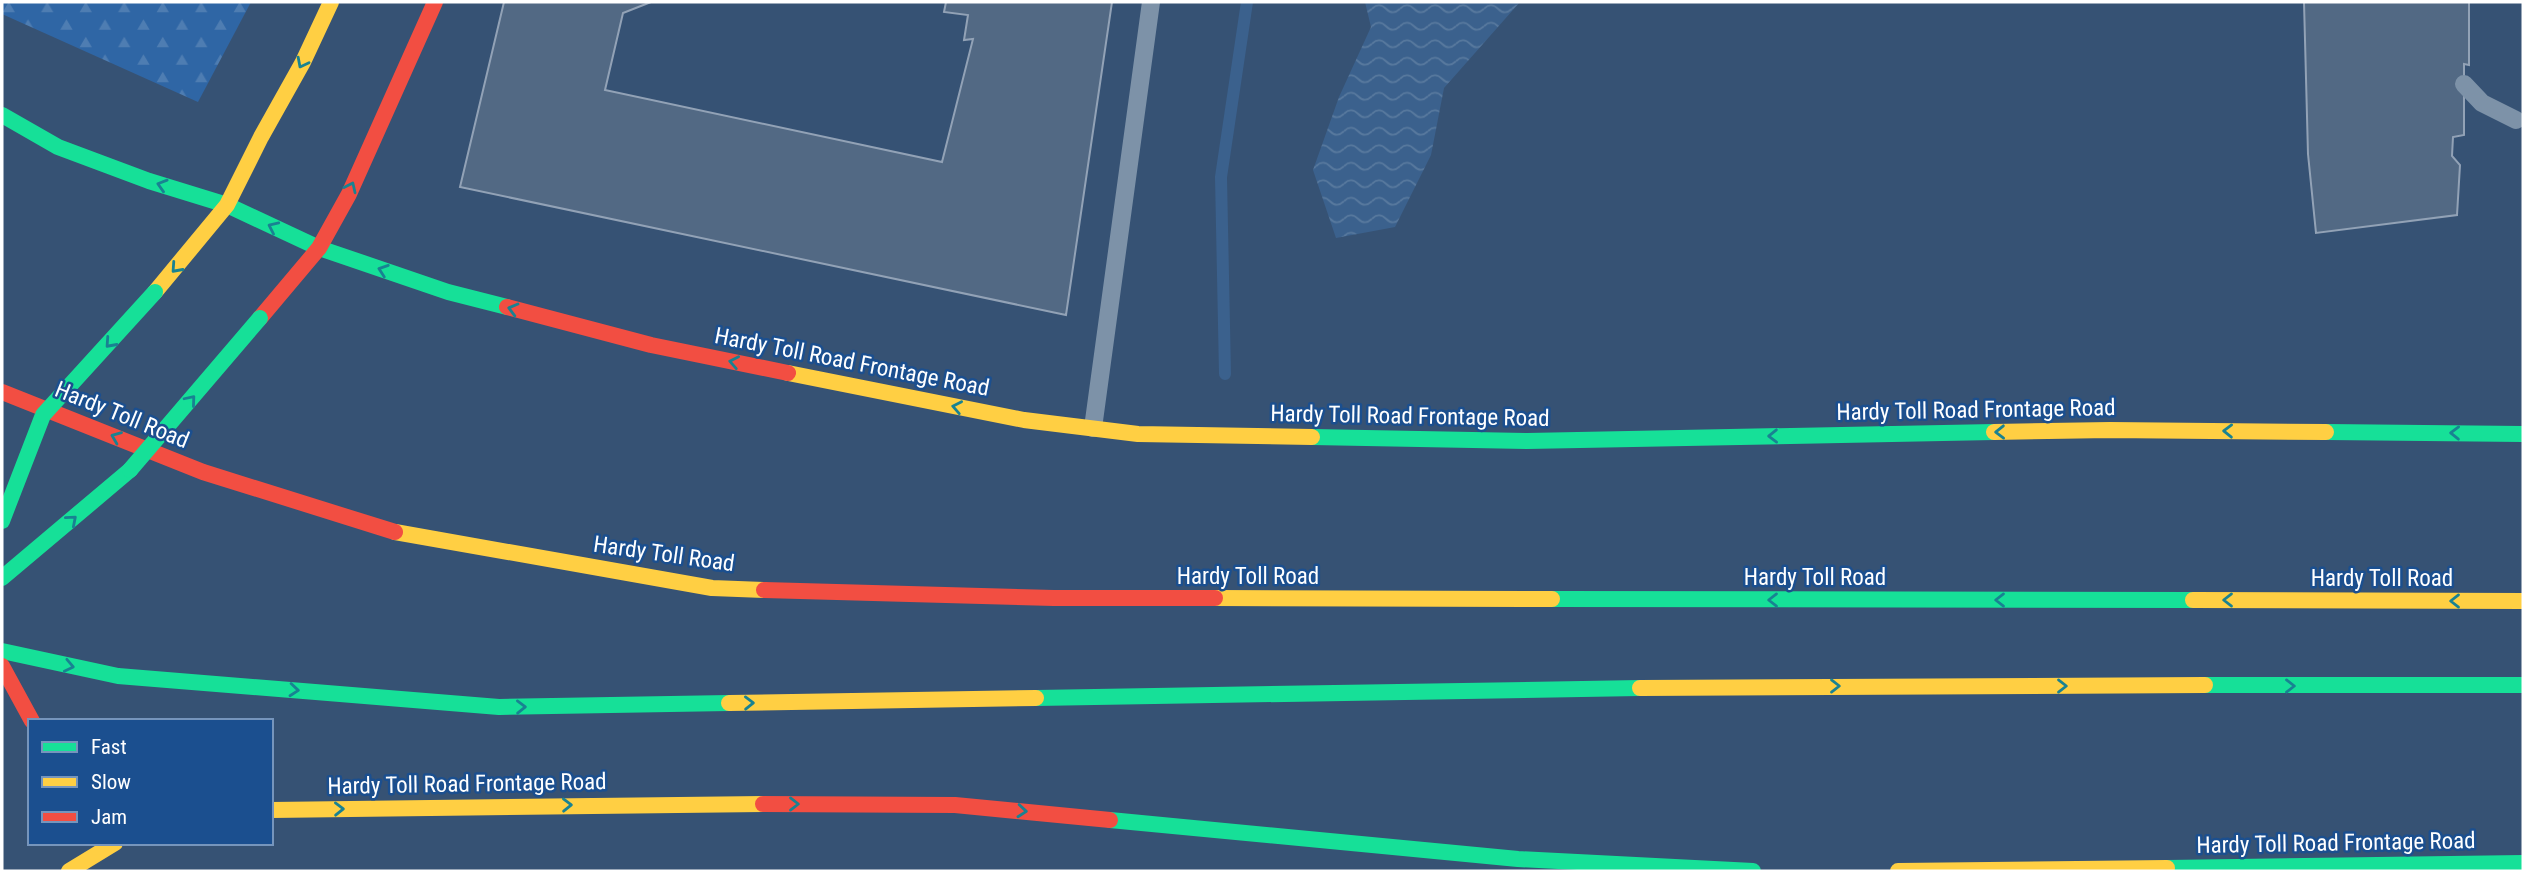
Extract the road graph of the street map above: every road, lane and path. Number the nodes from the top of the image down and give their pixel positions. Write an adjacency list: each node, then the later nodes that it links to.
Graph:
1 (331, 2): 7 (main road, one-way to 7)
2 (435, 2): 8 (main road, one-way to 2)
3 (1151, 2): 11 (lane)
4 (2464, 84): 6 (lane)
5 (2, 116): 7 (main road, Hardy Toll Road Frontage Road, one-way to 5)
6 (2516, 120)
7 (227, 205): 8 (main road, Hardy Toll Road Frontage Road, one-way to 7); 10 (main road, one-way to 10, bridge)
8 (319, 248): 11 (main road, Hardy Toll Road Frontage Road, one-way to 8); 15 (main road, one-way to 8, bridge)
9 (2, 391): 16 (main road, Hardy Toll Road, one-way to 9)
10 (43, 415): 12 (main road); 14 (main road)
11 (1093, 428): 13 (main road, Hardy Toll Road Frontage Road, one-way to 11)
12 (22, 433)
13 (2523, 434)
14 (2, 521)
15 (2, 578)
16 (2523, 601)
17 (2, 651): 19 (main road, one-way to 19)
18 (2, 666): 21 (main road)
19 (2523, 685)
20 (2, 690): 21 (main road)
21 (23, 704): 22 (main road)
22 (31, 719)
23 (273, 810): 27 (main road, Hardy Toll Road Frontage Road, one-way to 27)
24 (112, 845): 26 (main road)
25 (2523, 863): 28 (main road, Hardy Toll Road Frontage Road)
26 (69, 871)
27 (1753, 871)
28 (1898, 871)

